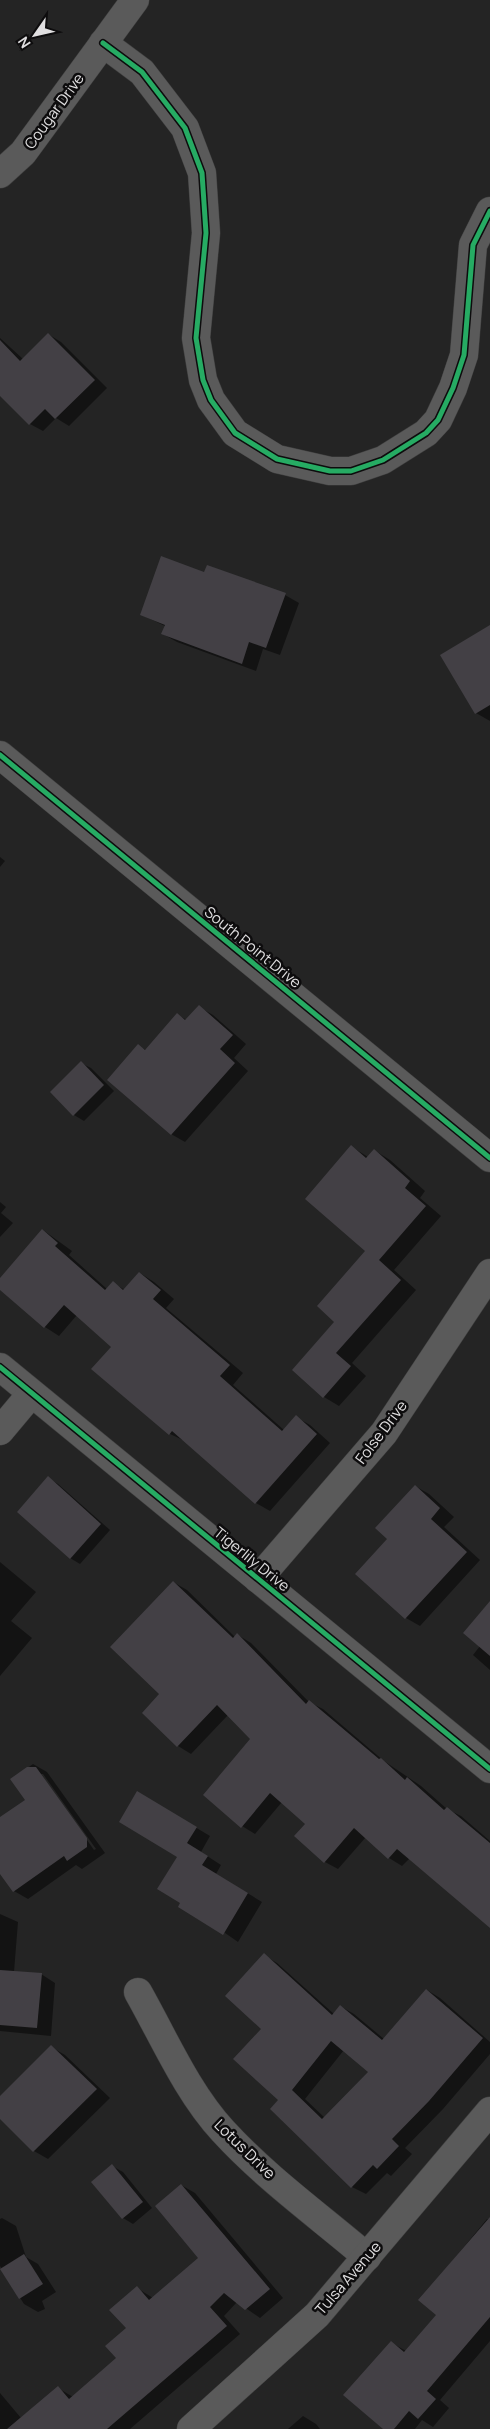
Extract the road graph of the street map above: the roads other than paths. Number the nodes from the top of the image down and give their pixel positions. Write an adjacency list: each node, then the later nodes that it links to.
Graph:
1 (135, 0): 2 (street, Cougar Drive)
2 (103, 43): 3 (street, Cougar Drive); 4 (street)
3 (0, 174)
4 (490, 211)
5 (0, 755): 6 (street, South Point Drive)
6 (490, 1158)
7 (490, 1273): 11 (street, Folse Drive)
8 (0, 1366): 9 (street, Tigerlily Drive)
9 (31, 1394): 10 (street); 11 (street, Tigerlily Drive)
10 (0, 1431)
11 (258, 1579): 12 (street, Tigerlily Drive)
12 (490, 1769)
13 (138, 1992): 15 (street, Lotus Drive)
14 (490, 2111): 15 (street, Tulsa Avenue)
15 (367, 2256): 16 (street, Tulsa Avenue)
16 (191, 2429)

